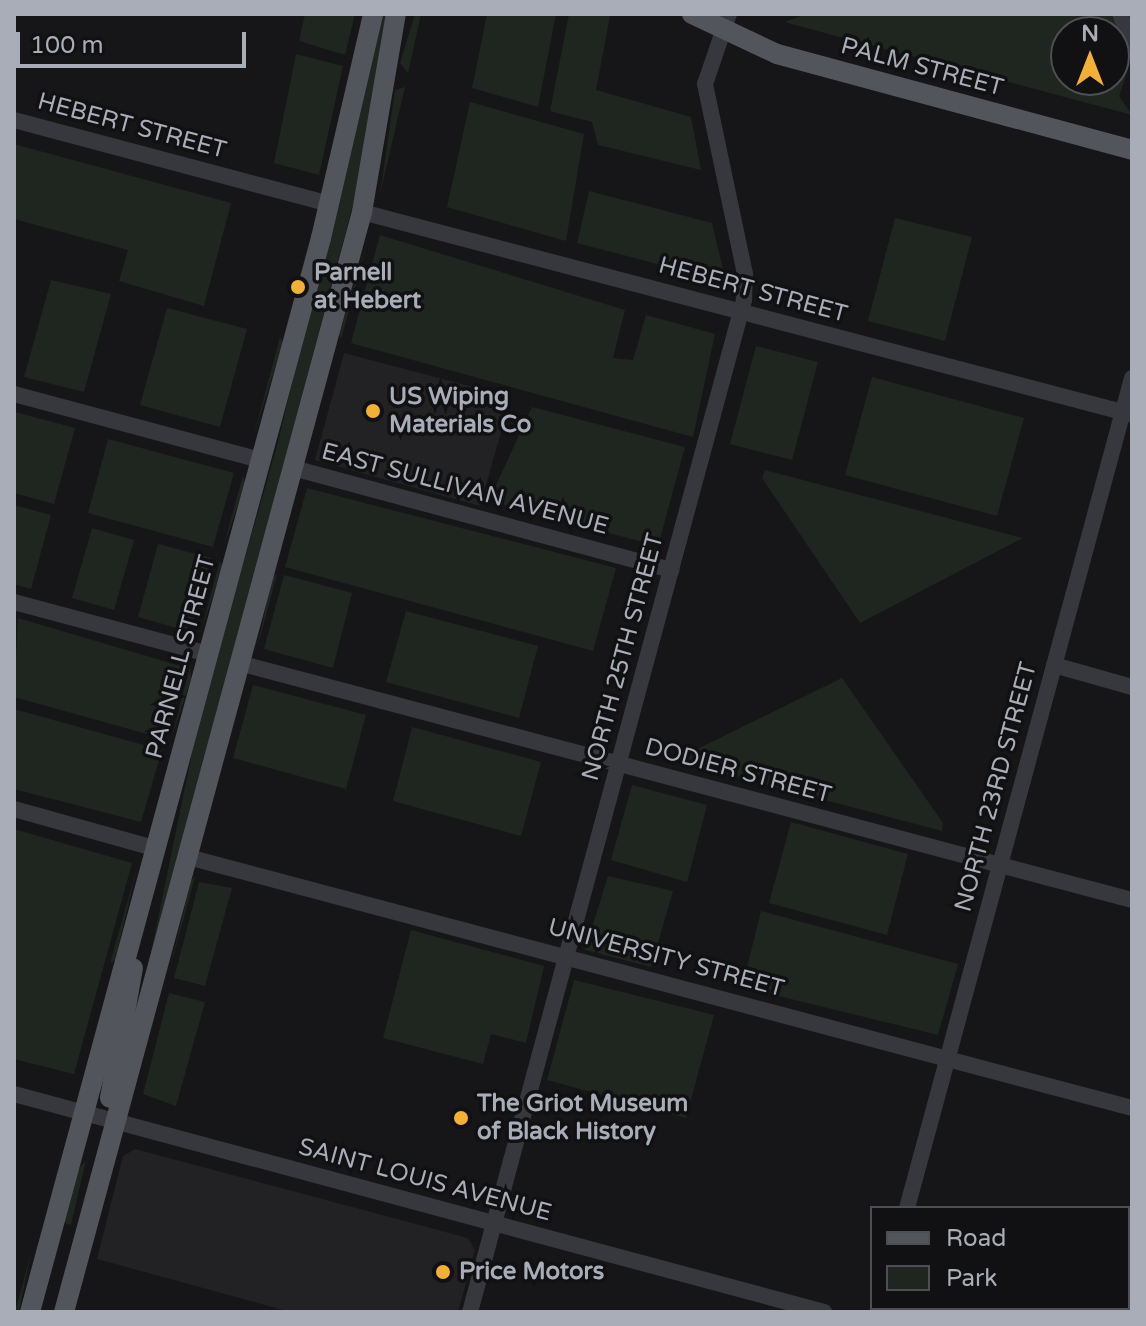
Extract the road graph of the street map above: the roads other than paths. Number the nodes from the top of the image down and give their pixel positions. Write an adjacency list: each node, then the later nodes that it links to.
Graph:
1 (373, 14): 11 (main road, PARNELL STREET)
2 (396, 14): 8 (main road)
3 (404, 14): 8 (main road)
4 (676, 14): 6 (main road, PALM STREET)
5 (1120, 14): 7 (street)
6 (711, 20): 10 (main road, PALM STREET); 13 (street, NORTH 25TH STREET)
7 (1132, 45)
8 (391, 52): 12 (main road)
9 (14, 120): 11 (street, HEBERT STREET)
10 (1132, 150)
11 (330, 204): 17 (main road, PARNELL STREET)
12 (362, 212): 13 (street, HEBERT STREET); 18 (main road)
13 (741, 312): 16 (street, HEBERT STREET); 19 (street, NORTH 25TH STREET)
14 (1132, 378): 16 (street, NORTH 23RD STREET)
15 (14, 394): 17 (street)
16 (1127, 414): 23 (street, NORTH 23RD STREET)
17 (261, 460): 21 (main road, PARNELL STREET)
18 (293, 468): 19 (street, EAST SULLIVAN AVENUE); 22 (main road)
19 (672, 570): 25 (street, NORTH 25TH STREET)
20 (14, 602): 21 (street)
21 (208, 654): 27 (main road, PARNELL STREET)
22 (239, 663): 25 (street, DODIER STREET); 28 (main road)
23 (1054, 665): 24 (street); 29 (street, NORTH 23RD STREET)
24 (1132, 687)
25 (619, 764): 29 (street, DODIER STREET); 32 (street, NORTH 25TH STREET)
26 (14, 809): 27 (street)
27 (157, 849): 31 (main road, PARNELL STREET)
28 (188, 857): 32 (street, UNIVERSITY STREET); 37 (main road)
29 (1000, 864): 30 (street, DODIER STREET); 33 (street, NORTH 23RD STREET)
30 (1132, 900)
31 (137, 921): 36 (main road, PARNELL STREET); 37 (main road)
32 (567, 956): 33 (street, UNIVERSITY STREET); 39 (street, NORTH 25TH STREET)
33 (947, 1058): 35 (street, UNIVERSITY STREET); 38 (street, NORTH 23RD STREET)
34 (14, 1094): 36 (street, SAINT LOUIS AVENUE)
35 (1132, 1108)
36 (83, 1112): 37 (street, SAINT LOUIS AVENUE); 40 (main road, PARNELL STREET)
37 (116, 1121): 39 (street, SAINT LOUIS AVENUE); 41 (main road)
38 (908, 1206)
39 (495, 1223): 42 (street, NORTH 25TH STREET); 43 (street, SAINT LOUIS AVENUE)
40 (30, 1312)
41 (64, 1312)
42 (470, 1312)
43 (824, 1312)

